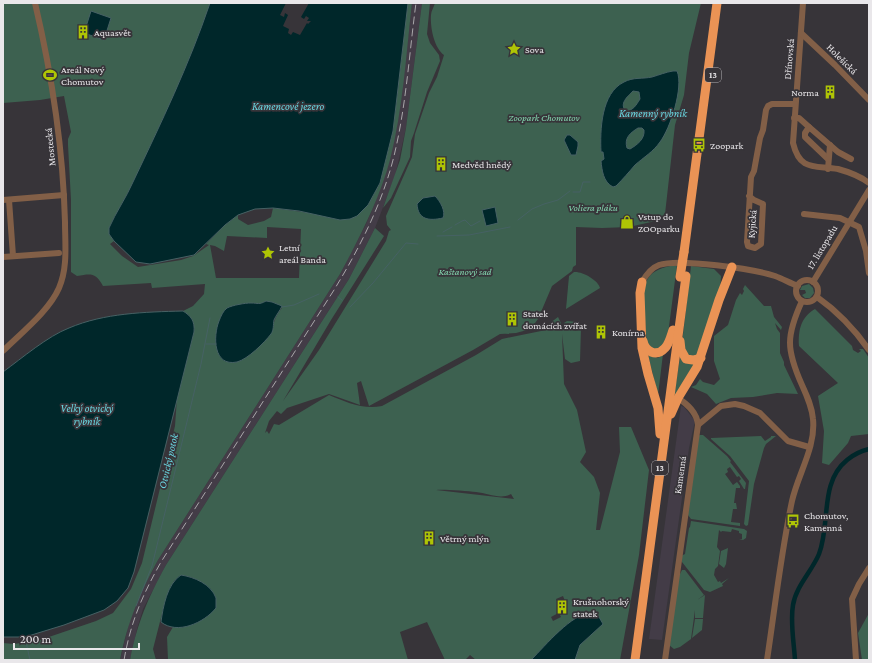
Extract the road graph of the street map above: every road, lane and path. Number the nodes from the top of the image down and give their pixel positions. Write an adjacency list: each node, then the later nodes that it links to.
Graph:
1 (35, 3): 16 (street, Mostecká)
2 (717, 3): 21 (highway, 13)
3 (723, 3): 21 (highway, 13)
4 (803, 3): 5 (street, Dřínovská)
5 (801, 33): 6 (street, Holešická); 7 (street, Dřínovská)
6 (869, 100)
7 (795, 104): 8 (street, Dřínovská); 17 (street, Kyjická)
8 (794, 120): 9 (street); 13 (street, Dřínovská)
9 (809, 127): 10 (street); 11 (street)
10 (830, 145): 11 (street); 12 (street)
11 (828, 159): 13 (street)
12 (851, 160)
13 (828, 169): 14 (street, Dřínovská)
14 (869, 183)
15 (869, 190): 20 (street, 17. listopadu)
16 (64, 195): 18 (street); 36 (street, Mostecká)
17 (749, 196): 17 (street, Kyjická)
18 (6, 200): 23 (street)
19 (804, 214): 20 (street)
20 (848, 222): 26 (street, 17. listopadu); 29 (street, 17. listopadu)
21 (686, 252): 27 (highway, 13, bridge)
22 (59, 253): 23 (street)
23 (13, 256): 24 (street)
24 (3, 257)
25 (732, 267): 28 (street); 30 (street); 38 (highway)
26 (869, 273)
27 (683, 276): 33 (highway, 13); 34 (highway, 13)
28 (642, 282): 35 (highway)
29 (813, 282): 30 (street); 31 (street)
30 (798, 286): 32 (street)
31 (817, 297): 32 (street); 37 (street)
32 (802, 301): 42 (street)
33 (680, 321): 38 (highway); 41 (highway, 13)
34 (673, 330): 35 (highway); 41 (highway, 13)
35 (642, 335): 41 (highway)
36 (3, 350)
37 (869, 350)
38 (701, 358): 39 (highway)
39 (678, 398): 40 (street); 41 (highway)
40 (698, 425): 42 (street); 46 (street, Kamenná)
41 (662, 434): 44 (highway, 13); 45 (highway, 13)
42 (809, 447): 47 (street)
43 (869, 568): 48 (street)
44 (629, 660)
45 (635, 660)
46 (665, 660)
47 (768, 660)
48 (856, 660)

